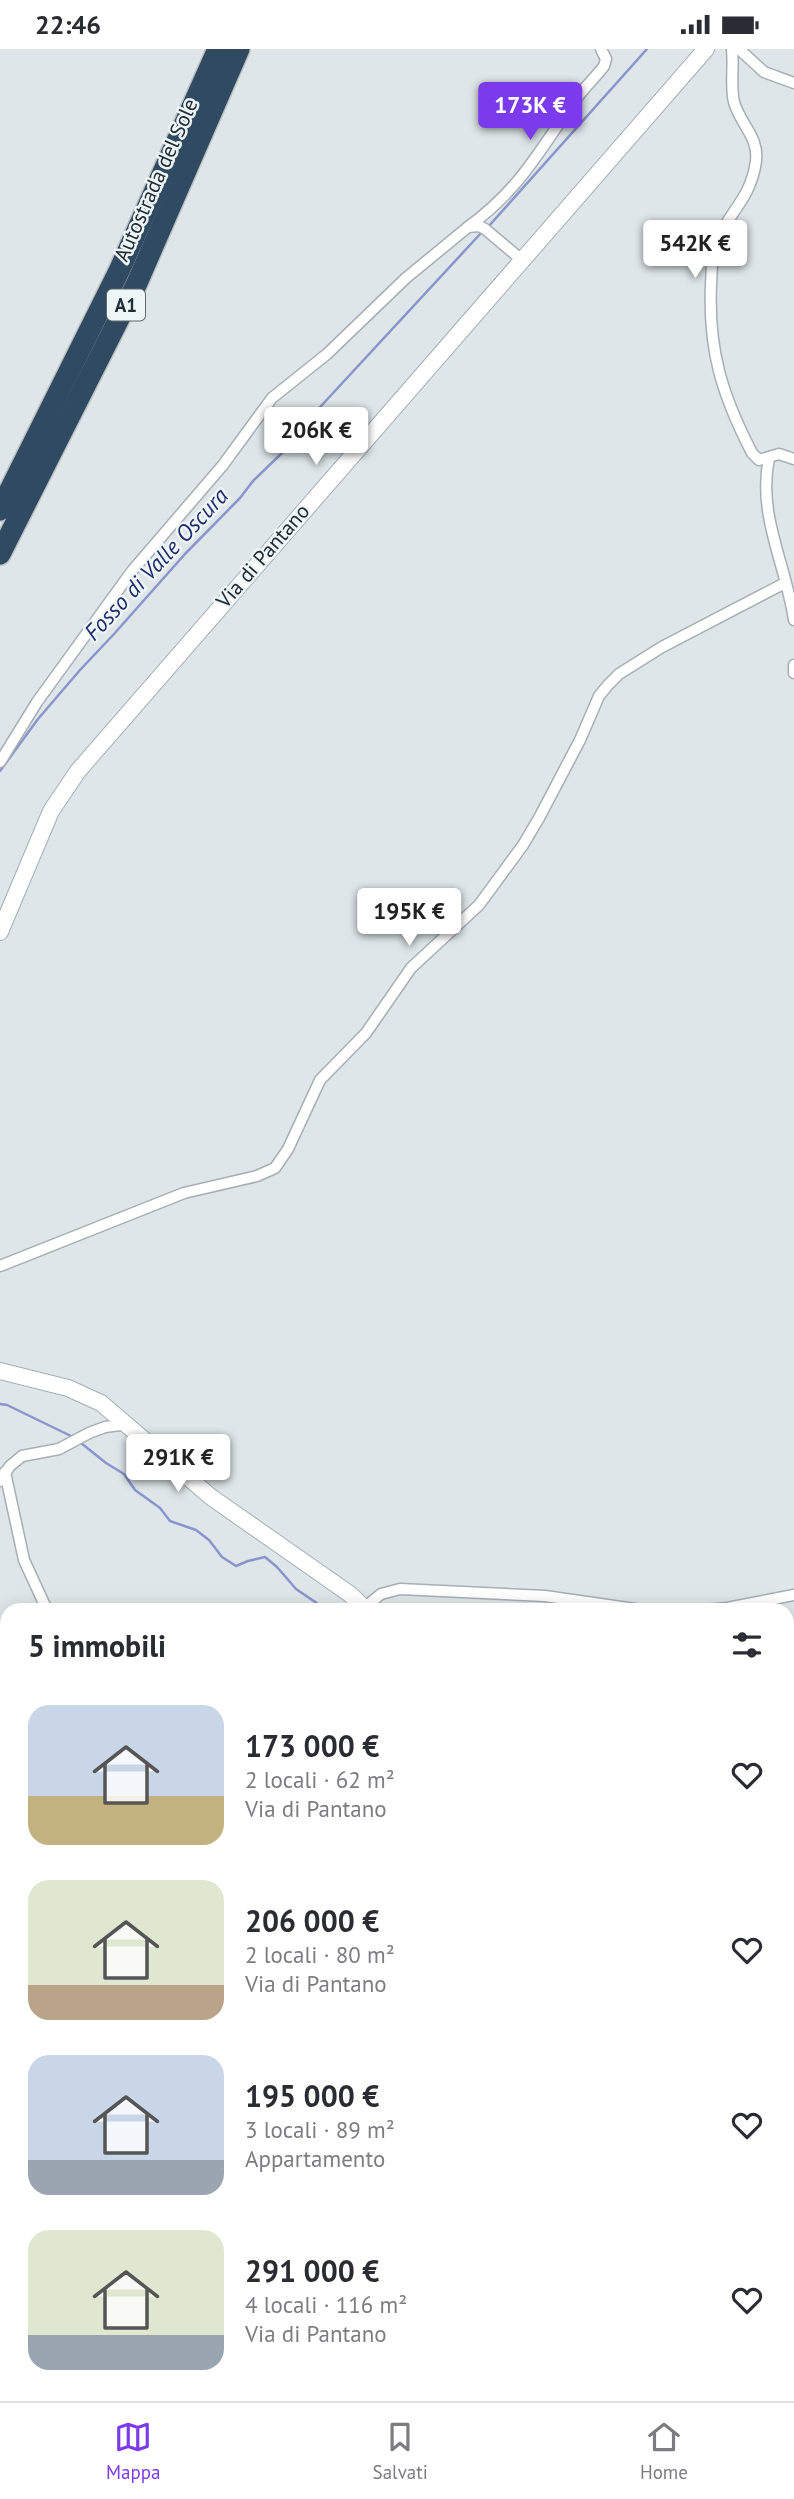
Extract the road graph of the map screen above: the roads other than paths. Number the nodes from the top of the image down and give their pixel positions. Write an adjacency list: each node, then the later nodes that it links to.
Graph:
1 (218, 49): 12 (highway, Autostrada del Sole / A1)
2 (239, 49): 13 (highway, Autostrada del Sole / A1)
3 (601, 49): 8 (street)
4 (706, 49): 9 (street, Via di Pantano)
5 (732, 49): 10 (street)
6 (739, 49): 7 (street)
7 (794, 83)
8 (468, 227): 9 (street); 18 (street)
9 (523, 261): 19 (street, Via di Pantano)
10 (769, 458): 11 (street); 14 (street)
11 (794, 459)
12 (0, 510)
13 (0, 554)
14 (785, 583): 15 (street); 20 (street)
15 (794, 620)
16 (794, 664): 17 (street)
17 (794, 673)
18 (0, 762)
19 (0, 932)
20 (0, 1266)
21 (0, 1371): 22 (street)
22 (128, 1424): 23 (street); 26 (street)
23 (2, 1477): 25 (street)
24 (794, 1595): 29 (street)
25 (44, 1603)
26 (358, 1603)
27 (371, 1603): 28 (street)
28 (594, 1603)
29 (746, 1603)

